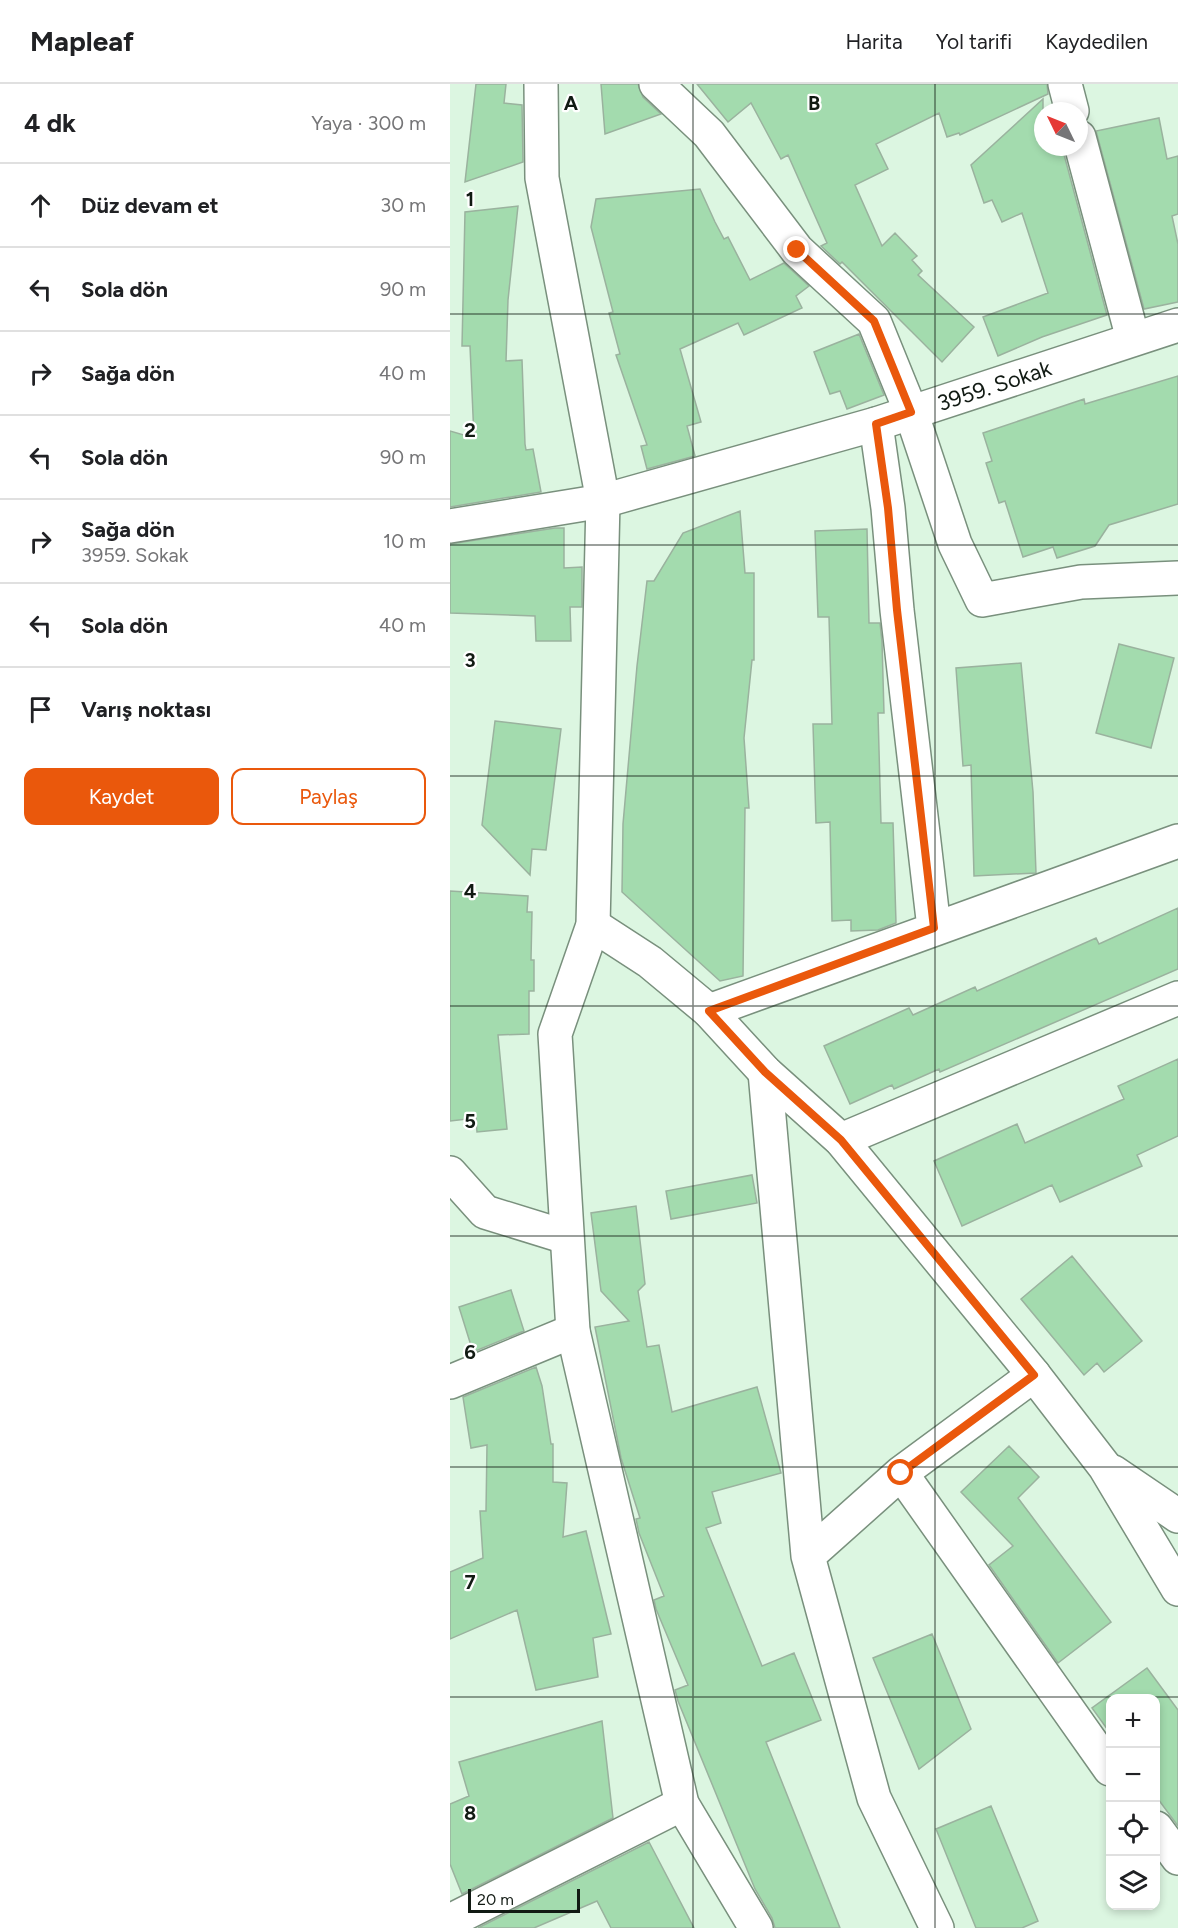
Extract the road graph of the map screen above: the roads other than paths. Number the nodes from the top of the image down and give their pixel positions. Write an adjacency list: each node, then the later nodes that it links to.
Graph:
1 (541, 84): 10 (street)
2 (656, 84): 8 (street)
3 (1065, 84): 4 (street)
4 (1070, 102)
5 (1084, 156): 7 (street)
6 (1178, 325): 7 (street, 3959. Sokak)
7 (1133, 339): 8 (street, 3959. Sokak)
8 (911, 412): 9 (street, 3959. Sokak); 12 (street)
9 (876, 424): 10 (street, 3959. Sokak); 15 (street)
10 (603, 501): 11 (street, 3959. Sokak); 14 (street)
11 (450, 526)
12 (1178, 578)
13 (1178, 841): 15 (street)
14 (593, 925): 17 (street); 21 (street)
15 (934, 928): 17 (street)
16 (1178, 998): 19 (street)
17 (709, 1011): 18 (street)
18 (765, 1072): 19 (street); 28 (street)
19 (841, 1140): 23 (street)
20 (450, 1173): 21 (street)
21 (566, 1237): 22 (street)
22 (573, 1332): 24 (street); 31 (street)
23 (1034, 1375): 25 (street); 26 (street)
24 (450, 1382)
25 (1105, 1467): 27 (street); 29 (street)
26 (901, 1473): 28 (street); 30 (street)
27 (1178, 1516)
28 (808, 1556): 36 (street)
29 (1178, 1589)
30 (1106, 1763)
31 (682, 1804): 34 (street); 35 (street)
32 (1160, 1835): 33 (street)
33 (1178, 1858)
34 (450, 1921)
35 (756, 1928)
36 (937, 1928)

